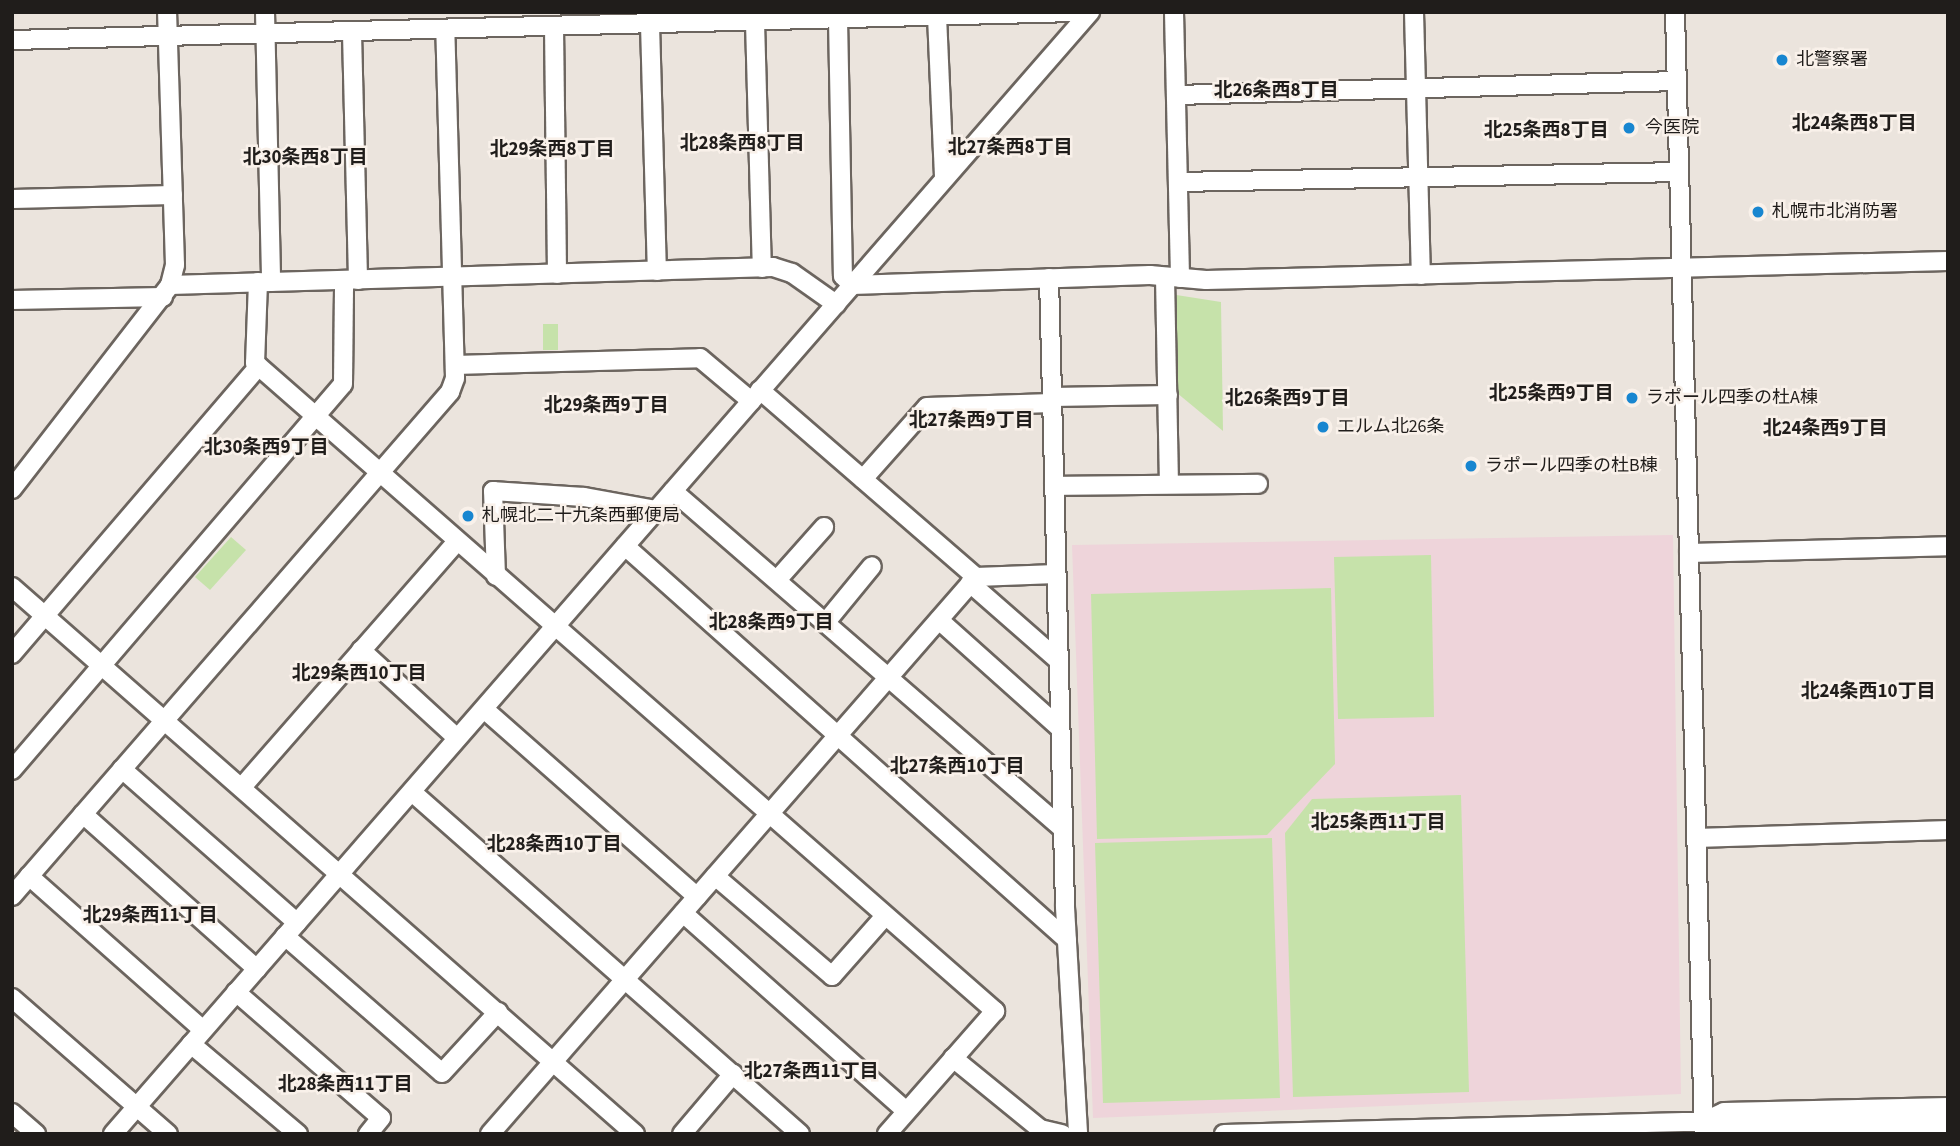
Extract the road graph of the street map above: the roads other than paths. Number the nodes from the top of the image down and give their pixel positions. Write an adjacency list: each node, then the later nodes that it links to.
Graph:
1 (167, 12): 25 (street)
2 (265, 12): 24 (street)
3 (424, 12): 22 (street)
4 (1058, 12): 5 (street); 10 (street)
5 (1073, 12)
6 (1090, 12): 32 (street)
7 (1174, 12): 29 (street)
8 (1415, 12): 28 (street)
9 (1675, 12): 27 (street)
10 (961, 14): 13 (street)
11 (880, 15): 13 (street); 16 (street)
12 (802, 16): 16 (street); 18 (street)
13 (937, 16): 32 (street)
14 (686, 18): 18 (street); 19 (street)
15 (595, 19): 19 (street); 20 (street)
16 (838, 19): 47 (street)
17 (512, 20): 20 (street); 21 (street)
18 (755, 22): 37 (street)
19 (650, 24): 39 (street)
20 (554, 27): 40 (street)
21 (445, 30): 22 (street); 42 (street)
22 (424, 31): 23 (street)
23 (352, 33): 24 (street); 45 (street)
24 (266, 35): 25 (street); 46 (street)
25 (167, 37): 26 (street); 34 (street)
26 (12, 40)
27 (1677, 81): 28 (street); 30 (street)
28 (1416, 89): 29 (street); 31 (street)
29 (1176, 95): 33 (street)
30 (1679, 172): 31 (street); 38 (street)
31 (1419, 177): 33 (street); 41 (street)
32 (944, 178): 47 (street)
33 (1178, 182): 44 (street)
34 (173, 195): 35 (street); 48 (street)
35 (12, 199)
36 (1948, 261): 38 (street)
37 (762, 268): 39 (street); 50 (street)
38 (1682, 268): 41 (street); 69 (street)
39 (657, 271): 40 (street)
40 (557, 274): 42 (street)
41 (1421, 275): 44 (street)
42 (452, 277): 45 (street); 51 (street)
43 (1049, 278): 44 (street); 47 (street); 55 (street)
44 (1172, 278): 53 (street)
45 (351, 280): 46 (street); 56 (street)
46 (264, 282): 48 (street); 52 (street)
47 (852, 285): 50 (street)
48 (166, 291): 49 (street); 62 (street)
49 (12, 300)
50 (836, 303): 54 (street)
51 (455, 365): 54 (street); 57 (street)
52 (258, 366): 56 (street); 76 (street)
53 (1168, 395): 55 (street); 59 (street)
54 (756, 396): 58 (street); 63 (street)
55 (1052, 400): 58 (street); 61 (street)
56 (316, 418): 57 (street); 83 (street)
57 (379, 474): 66 (street); 86 (street)
58 (863, 480): 74 (street)
59 (1169, 484): 60 (street); 61 (street)
60 (1258, 484)
61 (1054, 486): 71 (street)
62 (12, 489)
63 (673, 491): 64 (street); 73 (street)
64 (656, 510): 67 (street); 72 (street)
65 (824, 527): 73 (street)
66 (457, 541): 72 (street); 80 (street)
67 (625, 546): 79 (street); 88 (street)
68 (1948, 546): 69 (street)
69 (1689, 553): 98 (street)
70 (872, 566): 78 (street)
71 (1056, 575): 74 (street); 82 (street)
72 (496, 576): 79 (street)
73 (777, 580): 78 (street)
74 (973, 580): 77 (street); 82 (street)
75 (12, 587): 76 (street)
76 (46, 616): 81 (street); 83 (street)
77 (939, 620): 84 (street); 87 (street)
78 (826, 622): 84 (street)
79 (554, 627): 85 (street); 95 (street)
80 (361, 650): 89 (street); 92 (street)
81 (12, 654)
82 (1059, 661): 87 (street)
83 (103, 665): 86 (street); 91 (street)
84 (890, 676): 88 (street); 96 (street)
85 (484, 709): 89 (street); 103 (street)
86 (165, 720): 90 (street); 92 (street)
87 (1060, 728): 96 (street)
88 (838, 735): 95 (street); 107 (street)
89 (457, 738): 93 (street)
90 (122, 769): 94 (street); 106 (street)
91 (12, 770)
92 (242, 787): 99 (street)
93 (412, 792): 99 (street); 109 (street)
94 (83, 814): 101 (street); 108 (street)
95 (769, 814): 100 (street); 105 (street)
96 (1063, 828): 107 (street)
97 (1948, 830): 98 (street)
98 (1697, 838): 122 (street)
99 (340, 873): 106 (street); 112 (street)
100 (715, 876): 103 (street); 105 (street)
101 (29, 877): 102 (street); 113 (street)
102 (12, 895)
103 (697, 897): 104 (street)
104 (683, 912): 109 (street); 119 (street)
105 (885, 916): 114 (street)
106 (291, 929): 108 (street); 112 (street)
107 (1067, 940): 134 (street)
108 (257, 969): 110 (street)
109 (626, 978): 115 (street); 116 (street)
110 (236, 992): 113 (street); 127 (street)
111 (12, 998): 117 (street)
112 (498, 1012): 115 (street)
113 (197, 1037): 117 (street); 126 (street)
114 (953, 1058): 119 (street); 133 (street)
115 (553, 1061): 128 (street); 129 (street)
116 (733, 1074): 130 (street); 131 (street)
117 (137, 1107): 124 (street); 125 (street)
118 (1948, 1107): 122 (street)
119 (906, 1111): 132 (street)
120 (12, 1113): 123 (street)
121 (1948, 1124): 122 (street)
122 (1704, 1128): 135 (street)
123 (36, 1134)
124 (113, 1134)
125 (167, 1134)
126 (298, 1134)
127 (368, 1134)
128 (490, 1134)
129 (635, 1134)
130 (682, 1134)
131 (800, 1134)
132 (887, 1134)
133 (1062, 1134)
134 (1078, 1134)
135 (1224, 1134)

